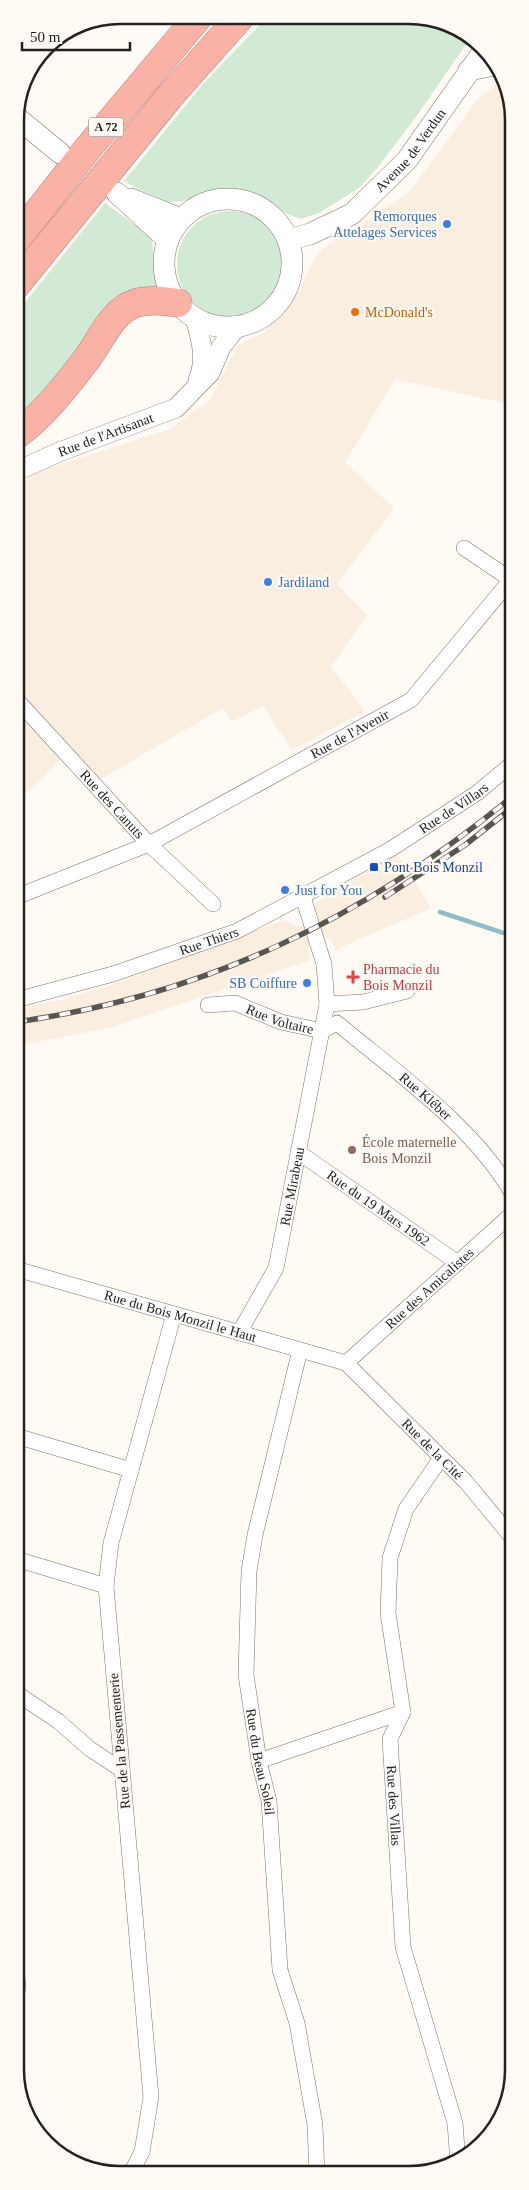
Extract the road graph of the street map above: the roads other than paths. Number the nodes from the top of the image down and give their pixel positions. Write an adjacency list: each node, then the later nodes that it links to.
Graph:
1 (193, 24): 9 (highway, A 72)
2 (234, 24): 12 (highway, A 72)
3 (480, 56): 5 (main road, Avenue de Verdun)
4 (488, 66): 5 (main road)
5 (469, 70): 11 (main road, Avenue de Verdun)
6 (24, 123): 7 (main road)
7 (24, 138)
8 (181, 219): 10 (main road); 10 (main road); 11 (main road)
9 (24, 230)
10 (168, 240): 13 (main road)
11 (288, 240): 14 (main road)
12 (24, 275)
13 (186, 311): 14 (main road); 15 (street, Rue de l'Artisanat); 16 (highway)
14 (237, 327): 15 (street, Rue de l'Artisanat)
15 (192, 393): 17 (street, Rue de l'Artisanat)
16 (24, 427)
17 (24, 468)
18 (464, 548): 19 (street)
19 (505, 574)
20 (505, 588): 23 (street, Rue de l'Avenir)
21 (24, 708): 23 (street, Rue des Canuts)
22 (505, 770): 24 (street, Rue de Villars)
23 (149, 844): 25 (street, Rue de l'Avenir); 27 (street, Rue des Canuts)
24 (391, 849): 26 (street, Rue Thiers)
25 (24, 894)
26 (303, 897): 29 (street, Rue Thiers); 30 (street, Rue Mirabeau)
27 (213, 904)
28 (407, 991): 30 (street)
29 (24, 998)
30 (327, 1004): 32 (street, Rue Mirabeau)
31 (208, 1006): 32 (street, Rue Voltaire)
32 (322, 1031): 33 (street, Rue Mirabeau); 34 (street, Rue Kléber)
33 (298, 1152): 36 (street, Rue du 19 Mars 1962); 39 (street, Rue Mirabeau)
34 (505, 1179)
35 (505, 1221): 36 (street, Rue des Amicalistes)
36 (458, 1263): 41 (street, Rue des Amicalistes)
37 (24, 1271): 38 (street, Rue du Bois Monzil le Haut)
38 (174, 1314): 39 (street, Rue du Bois Monzil le Haut); 44 (street, Rue de la Passementerie)
39 (239, 1333): 40 (street, Rue du Bois Monzil le Haut)
40 (300, 1350): 41 (street, Rue du Bois Monzil le Haut); 50 (street, Rue du Beau Soleil)
41 (346, 1363): 43 (street, Rue de la Cité)
42 (24, 1438): 44 (street)
43 (441, 1458): 45 (street, Rue de la Cité); 49 (street)
44 (131, 1470): 47 (street, Rue de la Passementerie)
45 (505, 1529)
46 (24, 1561): 47 (street)
47 (106, 1586): 51 (street, Rue de la Passementerie)
48 (24, 1698): 51 (street)
49 (403, 1712): 50 (street); 52 (street, Rue des Villas)
50 (259, 1761): 54 (street, Rue du Beau Soleil)
51 (122, 1770): 53 (street, Rue de la Passementerie)
52 (457, 2153)
53 (135, 2166)
54 (317, 2166)

